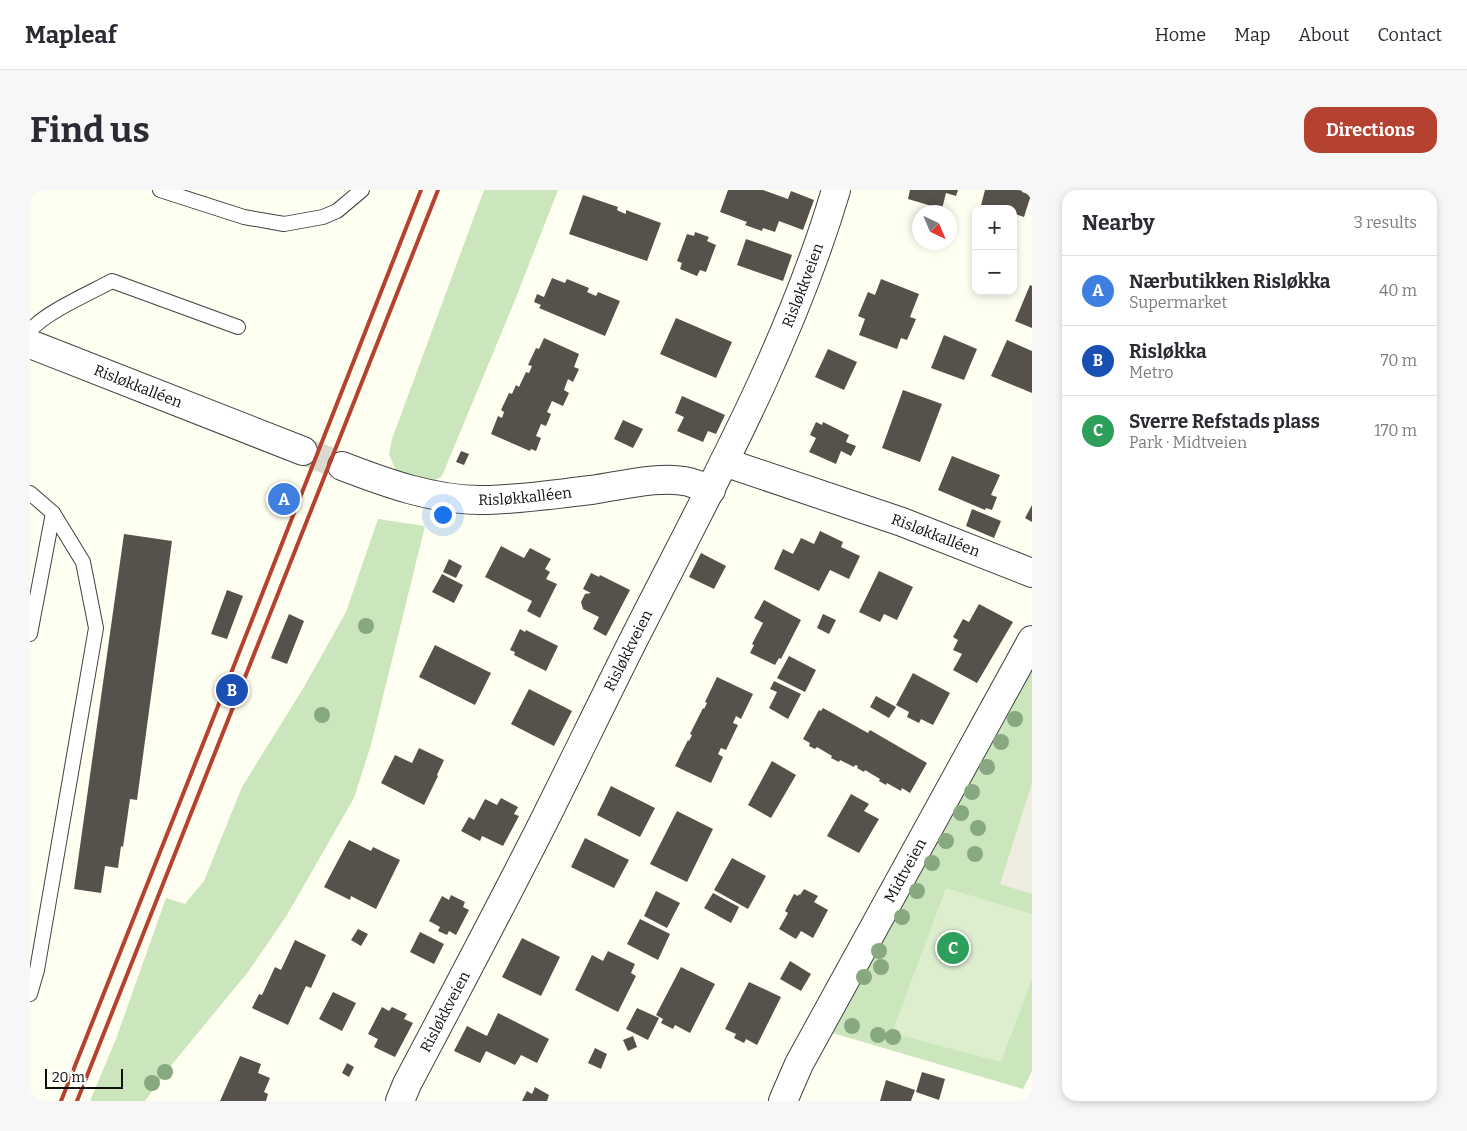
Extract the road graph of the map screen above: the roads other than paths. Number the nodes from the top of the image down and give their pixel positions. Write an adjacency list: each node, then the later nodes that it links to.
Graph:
1 (160, 190): 2 (lane)
2 (362, 190)
3 (836, 190): 8 (street, Risløkkveien)
4 (238, 327): 5 (lane)
5 (30, 331)
6 (30, 344): 7 (street, Risløkkalléen)
7 (303, 451)
8 (724, 462): 10 (street, Risløkkveien); 13 (street, Risløkkalléen)
9 (342, 466): 10 (street, Risløkkalléen)
10 (711, 490): 18 (street, Risløkkveien)
11 (30, 493): 12 (lane)
12 (53, 513): 14 (lane); 16 (lane)
13 (1032, 573)
14 (30, 634)
15 (1032, 640): 19 (street, Midtveien)
16 (33, 969): 17 (lane)
17 (30, 994)
18 (400, 1101)
19 (783, 1101)

